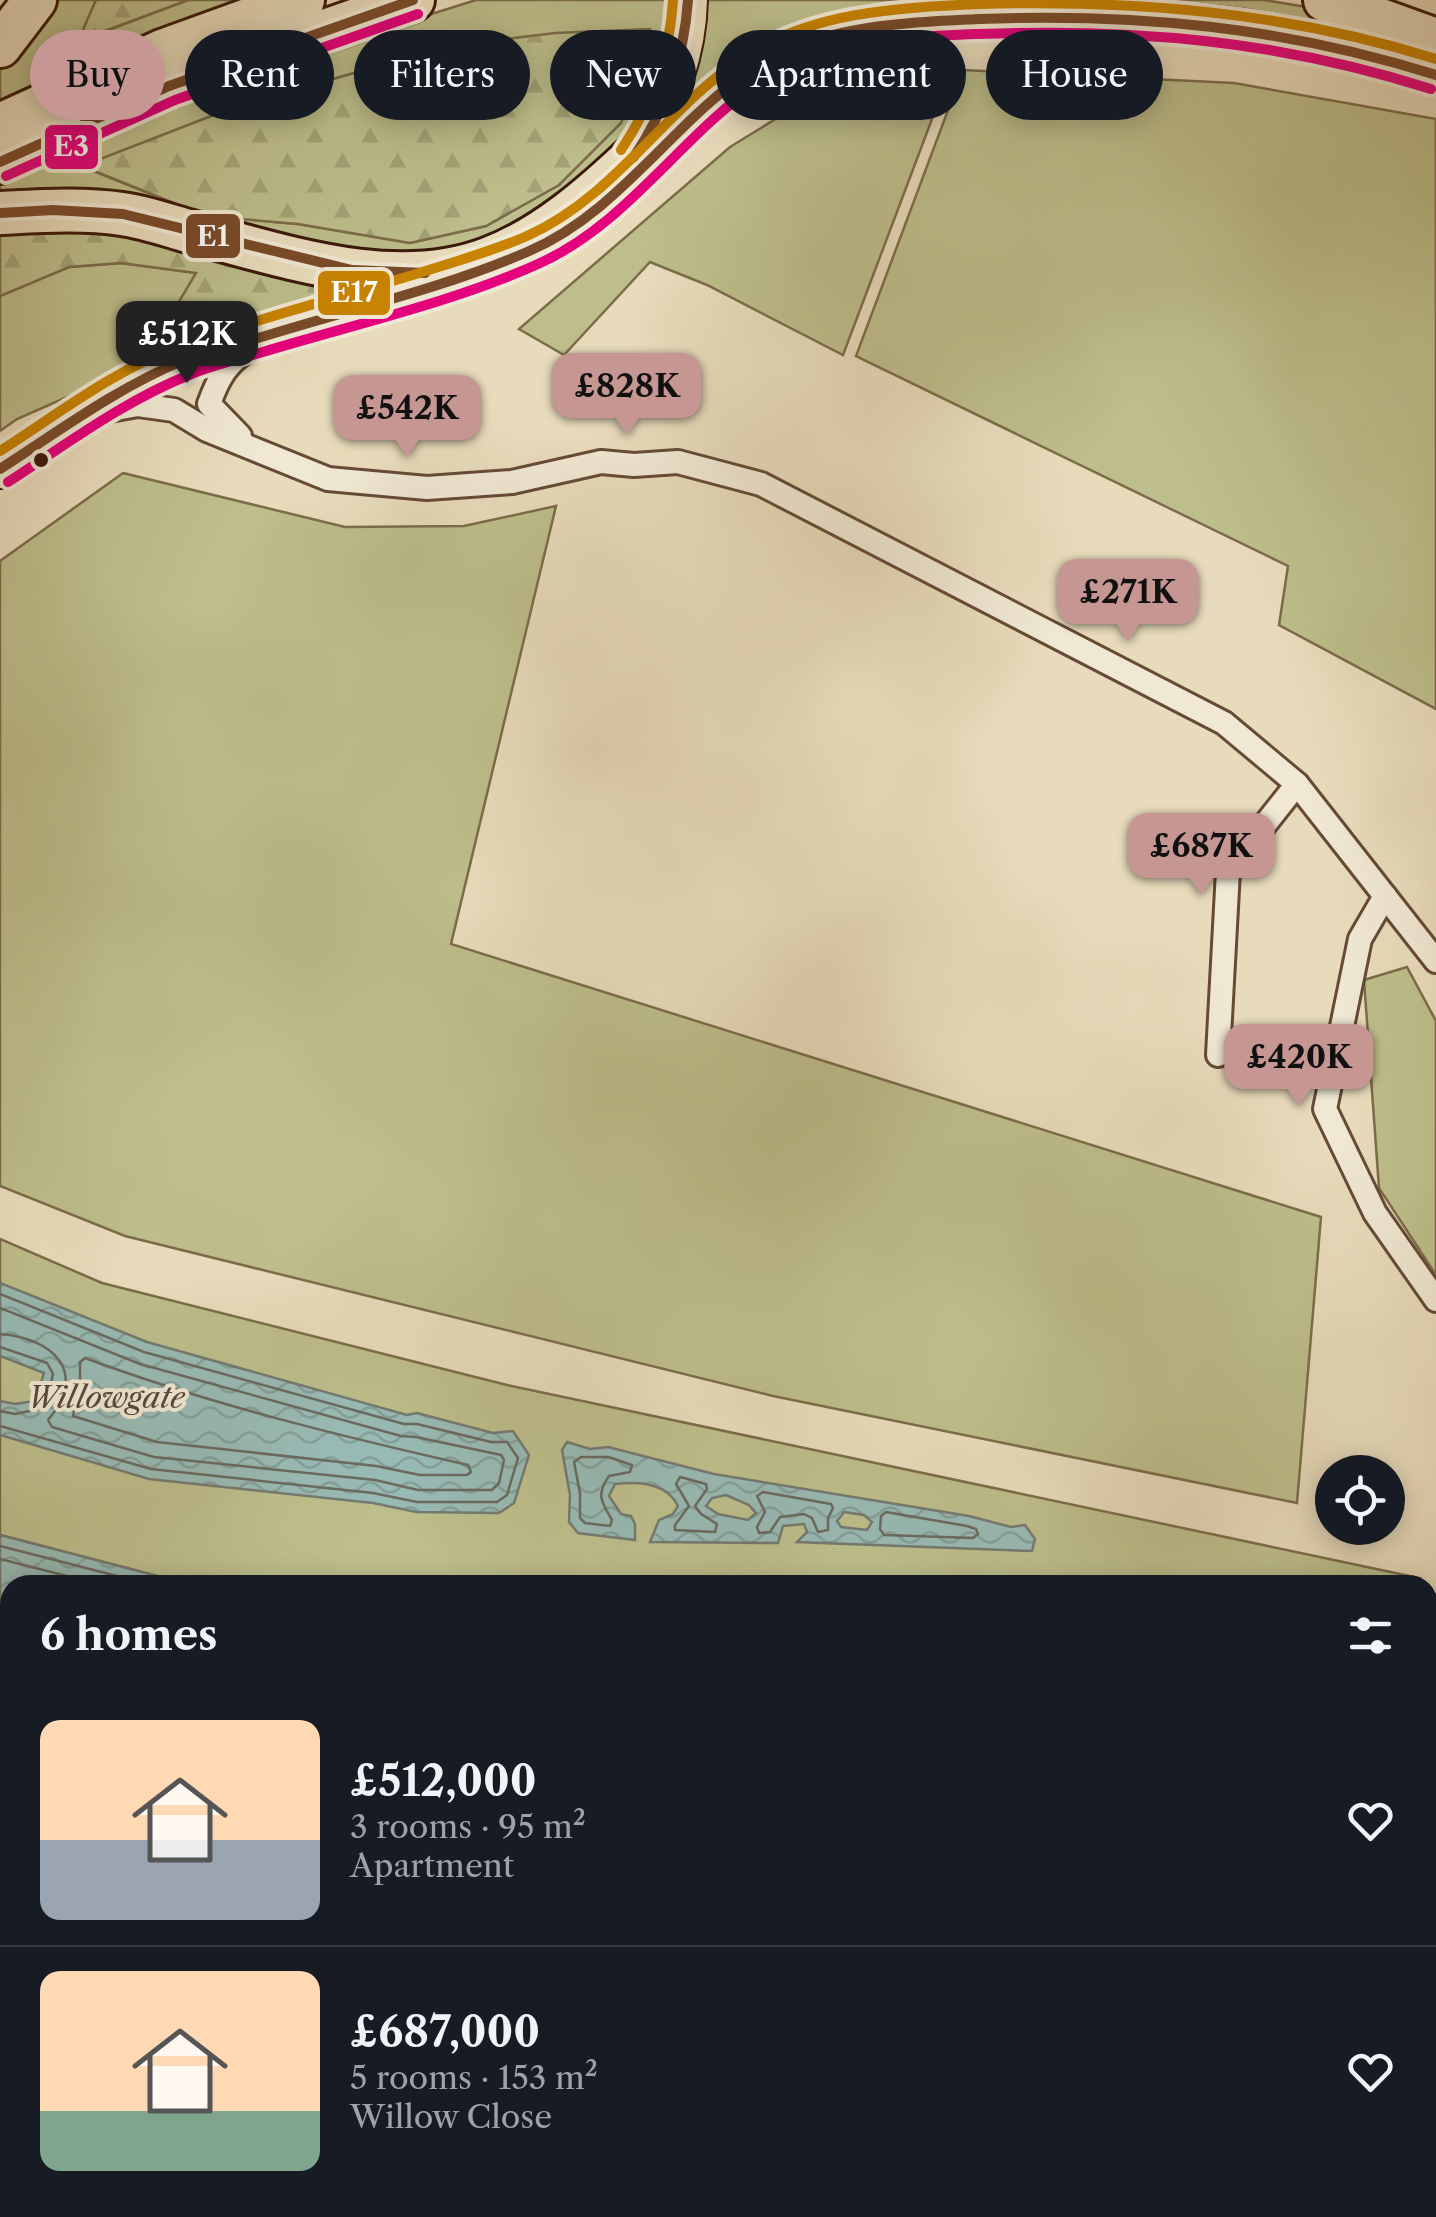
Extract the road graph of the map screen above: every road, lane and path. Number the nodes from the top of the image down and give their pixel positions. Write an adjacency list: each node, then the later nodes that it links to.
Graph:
1 (35, 0): 7 (highway)
2 (303, 0): 9 (highway)
3 (413, 0): 11 (highway)
4 (688, 0): 10 (highway)
5 (1325, 0): 6 (highway)
6 (1436, 40)
7 (0, 46)
8 (1436, 76): 13 (highway)
9 (0, 125)
10 (636, 154): 12 (highway); 13 (highway)
11 (0, 162)
12 (0, 213)
13 (575, 227): 14 (highway)
14 (292, 327): 15 (highway); 16 (street)
15 (86, 414): 16 (street); 17 (highway)
16 (274, 455): 18 (street)
17 (0, 469)
18 (1297, 784): 19 (street); 21 (street)
19 (1386, 896): 20 (street); 22 (street)
20 (1436, 961)
21 (1218, 1055)
22 (1436, 1300)

